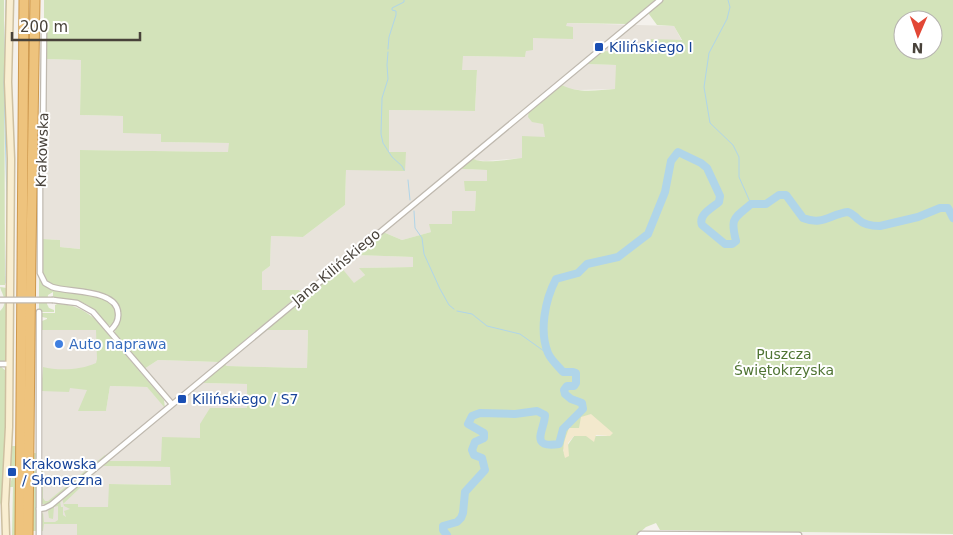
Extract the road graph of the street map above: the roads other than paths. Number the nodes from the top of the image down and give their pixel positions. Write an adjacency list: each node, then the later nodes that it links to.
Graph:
1 (10, 0): 10 (street)
2 (24, 0): 16 (highway)
3 (34, 0): 17 (highway)
4 (660, 0): 11 (street, Jana Kilińskiego)
5 (44, 27): 8 (street, Krakowska)
6 (0, 300): 8 (street, bridge)
7 (40, 312): 12 (street)
8 (110, 331): 11 (street)
9 (0, 364): 10 (street)
10 (9, 364): 13 (street)
11 (172, 404): 12 (street, Jana Kilińskiego)
12 (39, 509): 18 (street)
13 (2, 510): 15 (street)
14 (656, 534): 19 (street); 20 (street)
15 (6, 535)
16 (20, 535)
17 (28, 535)
18 (39, 535)
19 (640, 535)
20 (727, 535): 21 (street)
21 (791, 535): 22 (street)
22 (799, 535)

